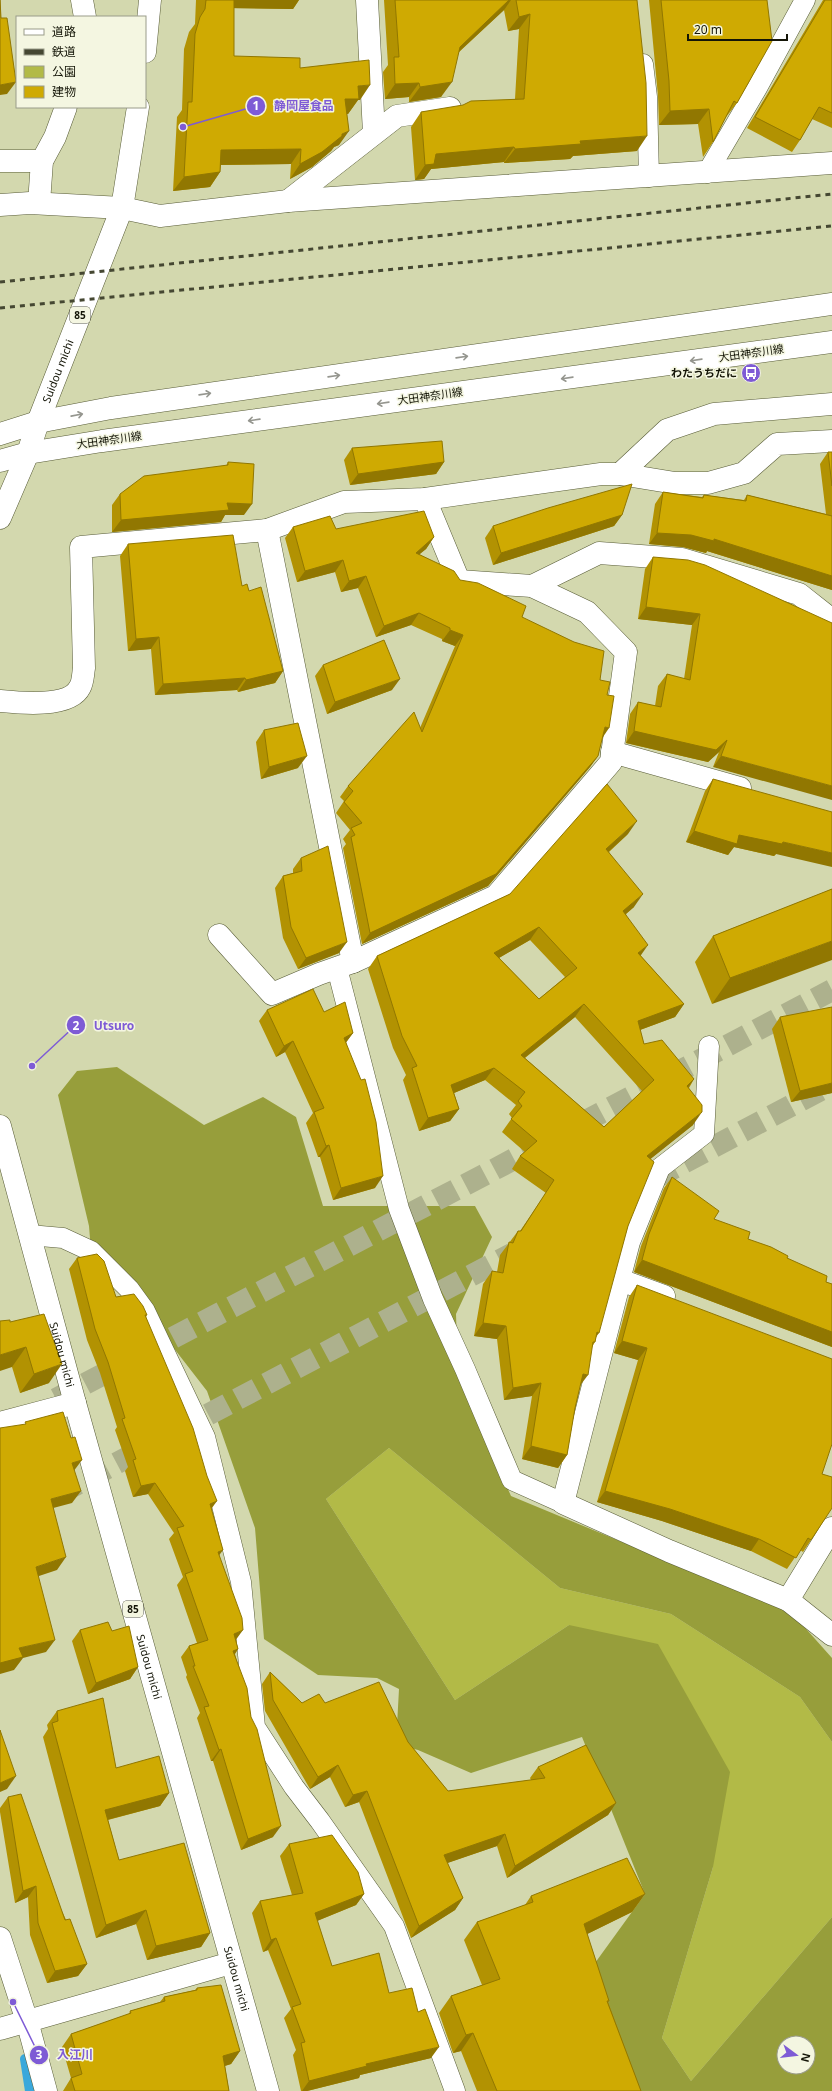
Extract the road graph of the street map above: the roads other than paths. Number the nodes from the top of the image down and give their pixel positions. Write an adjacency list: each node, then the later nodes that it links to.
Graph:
1 (82, 0): 5 (street)
2 (150, 0): 6 (street)
3 (367, 0): 11 (street)
4 (805, 0): 15 (lane)
5 (85, 16)
6 (146, 42)
7 (641, 45): 16 (lane)
8 (66, 108): 13 (street)
9 (138, 108): 20 (street, Suidou michi / 85)
10 (451, 108): 11 (street)
11 (374, 133): 17 (street)
12 (0, 161): 13 (street)
13 (42, 161): 18 (street)
14 (832, 163): 15 (street)
15 (707, 173): 16 (street)
16 (649, 176): 17 (street)
17 (288, 201): 20 (street)
18 (39, 203): 19 (street); 20 (street)
19 (0, 205)
20 (122, 208): 24 (street, Suidou michi / 85)
21 (832, 304): 24 (street, one-way to 21)
22 (832, 342): 27 (street, 大田神奈川線, one-way to 27)
23 (832, 404): 29 (street)
24 (38, 422): 25 (street); 27 (street, Suidou michi / 85)
25 (0, 434)
26 (832, 440): 29 (street)
27 (28, 453): 28 (street, 大田神奈川線); 31 (street, Suidou michi / 85)
28 (0, 461)
29 (620, 474): 30 (street)
30 (425, 499): 32 (street); 33 (street)
31 (0, 518)
32 (267, 530): 35 (street); 39 (street)
33 (532, 586): 34 (street); 36 (street)
34 (832, 620)
35 (0, 701)
36 (612, 752): 37 (street); 39 (street)
37 (756, 792)
38 (219, 935): 39 (street)
39 (345, 965): 47 (lane)
40 (709, 1046): 43 (lane)
41 (0, 1126): 42 (street, Suidou michi / 85)
42 (30, 1235): 45 (street, Suidou michi / 85); 57 (lane)
43 (620, 1280): 44 (street); 47 (street)
44 (686, 1305)
45 (75, 1403): 46 (street); 52 (street, Suidou michi / 85)
46 (0, 1423)
47 (563, 1503): 49 (street)
48 (832, 1528): 49 (street)
49 (788, 1600): 50 (street)
50 (832, 1635)
51 (0, 1938): 53 (street)
52 (231, 1963): 53 (street); 56 (street, Suidou michi / 85)
53 (27, 2021): 54 (street); 55 (street)
54 (0, 2028)
55 (46, 2091)
56 (268, 2091)
57 (455, 2091)

